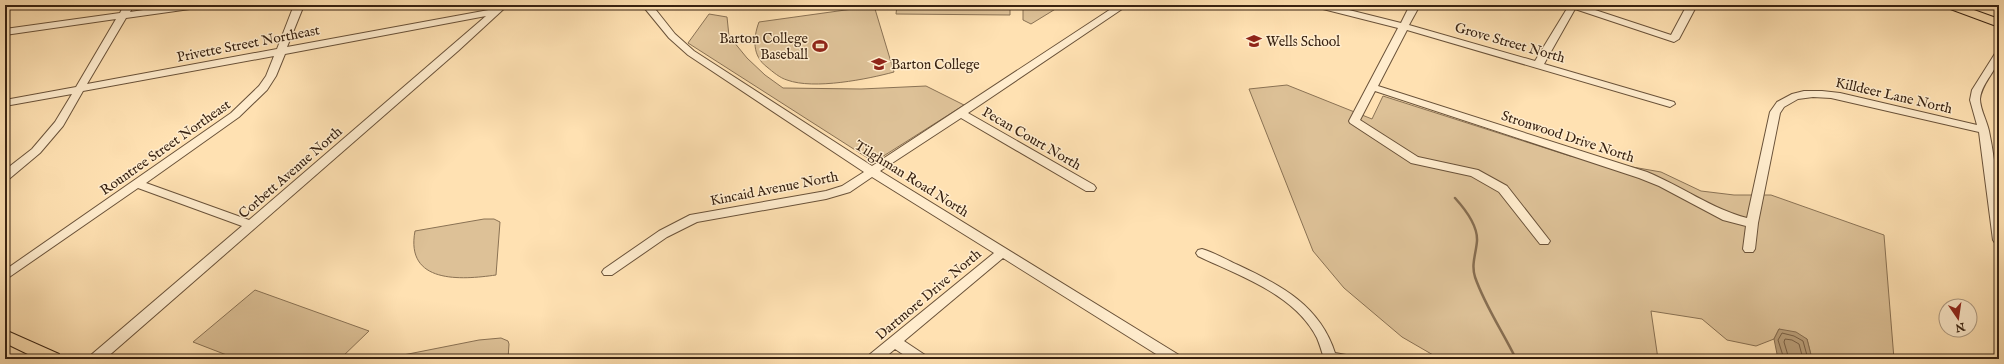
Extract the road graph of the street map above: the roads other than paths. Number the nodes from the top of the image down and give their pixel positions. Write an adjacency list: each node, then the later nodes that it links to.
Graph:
1 (129, 5): 12 (street)
2 (197, 5): 12 (street)
3 (299, 5): 16 (street, Rountree Street Northeast)
4 (647, 5): 25 (street, Tilghman Road North)
5 (1123, 5): 23 (street, Kincaid Avenue North)
6 (1318, 5): 14 (street, Grove Street North)
7 (1415, 5): 14 (street)
8 (1572, 5): 9 (street); 18 (street)
9 (1692, 5)
10 (1949, 5): 13 (main road)
11 (500, 8): 16 (street, Privette Street Northeast); 30 (street, Corbett Avenue North)
12 (123, 15): 15 (street); 20 (street)
13 (1999, 23)
14 (1403, 26): 18 (street, Grove Street North); 19 (street)
15 (5, 32)
16 (280, 51): 20 (street, Privette Street Northeast); 27 (street, Rountree Street Northeast)
17 (1999, 54): 24 (street)
18 (1538, 65): 22 (street, Grove Street North)
19 (1371, 87): 29 (street, Stronwood Drive North); 32 (street)
20 (79, 89): 21 (street, Privette Street Northeast); 26 (street)
21 (5, 103)
22 (1670, 104)
23 (960, 113): 25 (street, Kincaid Avenue North); 28 (street, Pecan Court North)
24 (1984, 130): 29 (street, Killdeer Lane North); 31 (street)
25 (873, 172): 34 (street, Tilghman Road North); 36 (street, Kincaid Avenue North)
26 (5, 176)
27 (138, 184): 30 (street); 37 (street, Rountree Street Northeast)
28 (1090, 188)
29 (1752, 223): 33 (street, Killdeer Lane North)
30 (251, 226): 41 (street, Corbett Avenue North)
31 (1999, 240)
32 (1544, 241)
33 (1749, 249)
34 (1002, 252): 39 (street, Dartmore Drive North); 44 (street, Tilghman Road North)
35 (1202, 253): 45 (street)
36 (608, 272)
37 (5, 276)
38 (5, 336): 40 (main road)
39 (895, 342): 42 (street, Dartmore Drive North); 43 (street)
40 (53, 359)
41 (96, 359)
42 (874, 359)
43 (920, 359)
44 (1174, 359)
45 (1334, 359)

